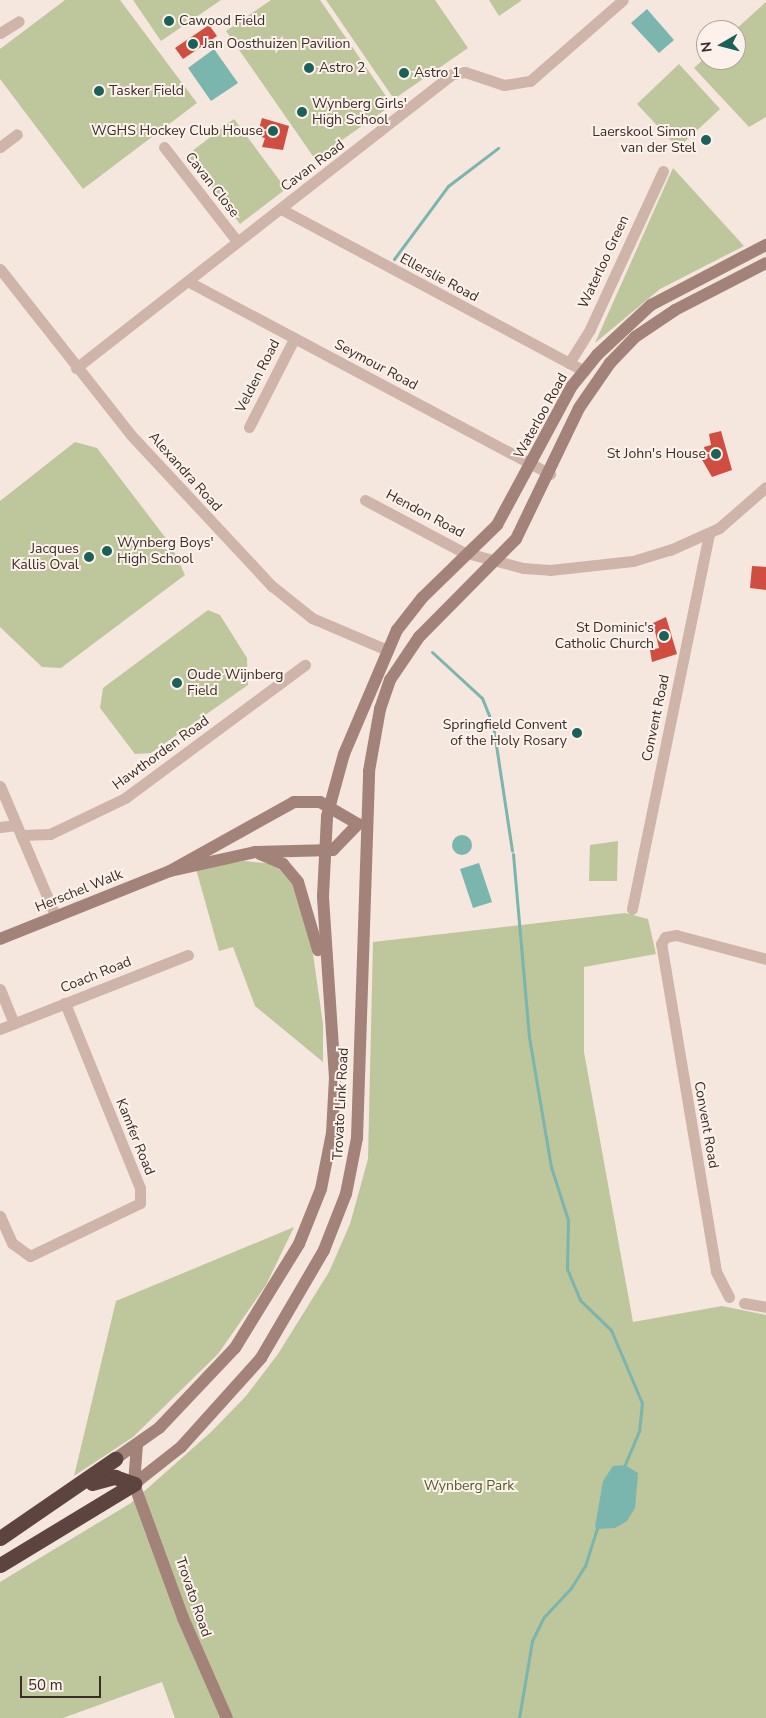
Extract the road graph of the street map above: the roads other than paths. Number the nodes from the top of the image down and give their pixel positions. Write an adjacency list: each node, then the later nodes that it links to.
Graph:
1 (623, 0): 8 (street, Cavan Road)
2 (19, 21): 3 (street)
3 (0, 33)
4 (17, 134): 5 (street)
5 (0, 147)
6 (164, 147): 9 (street, Cavan Close)
7 (663, 171): 15 (street, Waterloo Green)
8 (281, 209): 9 (street, Cavan Road); 15 (street, Ellerslie Road)
9 (237, 242): 13 (street, Cavan Road)
10 (766, 245): 17 (main road, Waterloo Road)
11 (766, 263): 20 (main road)
12 (0, 269): 16 (street, Alexandra Road)
13 (188, 282): 14 (street, Seymour Road); 16 (street, Cavan Road)
14 (294, 339): 18 (street, Velden Road); 19 (street, Seymour Road)
15 (569, 363): 17 (street, Ellerslie Road)
16 (76, 368): 26 (street, Alexandra Road)
17 (584, 371): 19 (main road, Waterloo Road)
18 (249, 427)
19 (532, 464): 20 (street, Seymour Road); 24 (main road, Waterloo Road)
20 (550, 474): 25 (main road)
21 (766, 487): 23 (street, Hendon Road)
22 (365, 500): 24 (street, Hendon Road)
23 (709, 533): 25 (street, Hendon Road); 38 (street, Convent Road)
24 (472, 554): 25 (street, Hendon Road); 26 (main road, Waterloo Road)
25 (497, 562): 28 (main road, Trovato Link Road)
26 (387, 650): 30 (main road, Trovato Link Road)
27 (305, 665): 33 (street, Hawthorden Road)
28 (376, 726): 31 (main road); 37 (main road, Trovato Link Road)
29 (0, 786): 33 (street)
30 (330, 805): 31 (main road); 35 (main road, Trovato Link Road); 36 (main road, Herschel Walk)
31 (358, 824): 35 (main road); 37 (main road)
32 (0, 827): 33 (street, Hawthorden Road)
33 (19, 830): 39 (street)
34 (255, 852): 35 (main road, Herschel Walk); 36 (main road, Herschel Walk); 43 (main road)
35 (324, 852): 43 (main road, Trovato Link Road)
36 (170, 871): 39 (main road, Herschel Walk)
37 (364, 886): 54 (main road, Trovato Link Road)
38 (632, 909)
39 (56, 917): 40 (main road, Herschel Walk)
40 (0, 939)
41 (188, 955): 45 (street, Coach Road)
42 (766, 960): 49 (street, Convent Road)
43 (329, 988): 52 (main road, Trovato Link Road)
44 (0, 989): 46 (street)
45 (65, 1004): 46 (street, Coach Road); 48 (street, Kamfer Road)
46 (14, 1023): 47 (street, Coach Road)
47 (0, 1029)
48 (0, 1216)
49 (729, 1296)
50 (744, 1303): 51 (street)
51 (766, 1307)
52 (137, 1444): 53 (main road, Trovato Link Road); 55 (main road)
53 (115, 1459): 56 (highway)
54 (149, 1473): 55 (main road, Trovato Link Road); 57 (main road)
55 (134, 1484): 56 (highway); 57 (main road, Trovato Road); 59 (highway)
56 (79, 1488): 58 (highway)
57 (144, 1502): 60 (main road, Trovato Road)
58 (0, 1538)
59 (0, 1565)
60 (227, 1718)

